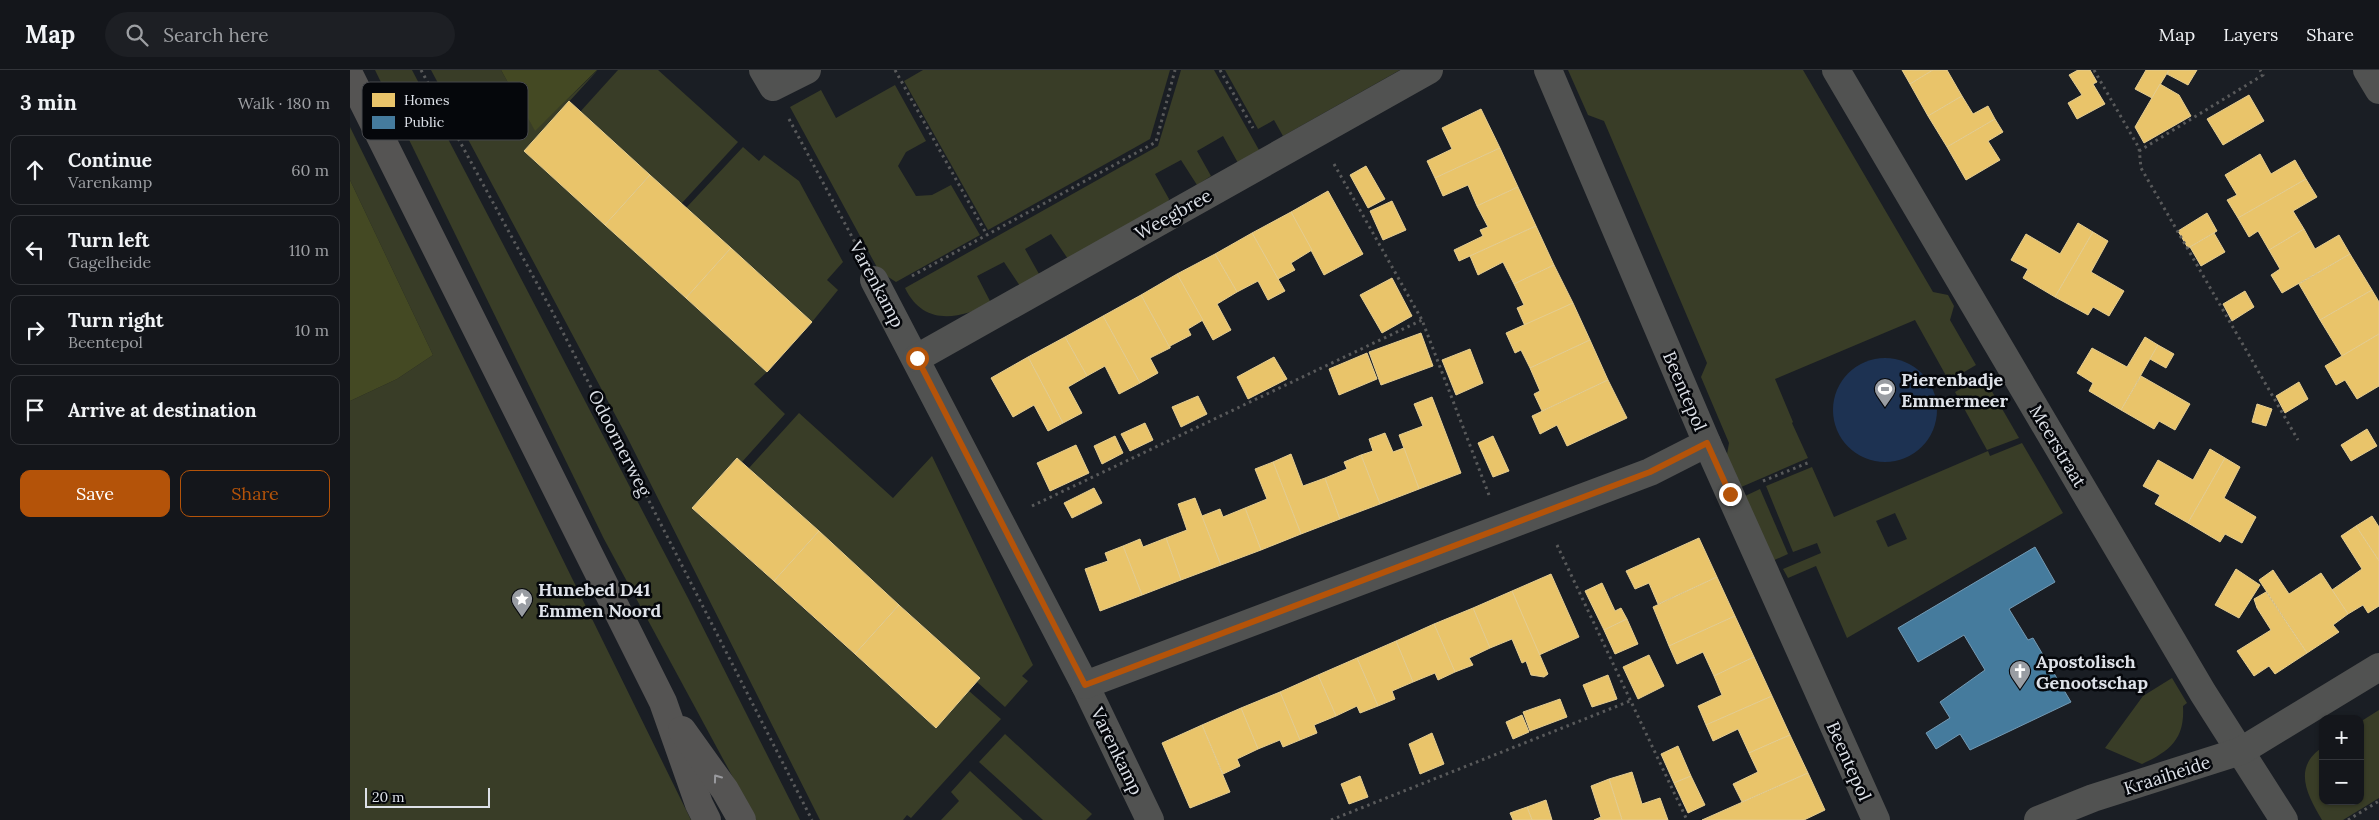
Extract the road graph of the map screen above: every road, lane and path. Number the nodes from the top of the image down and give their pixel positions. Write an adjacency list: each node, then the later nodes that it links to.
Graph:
1 (421, 70): 14 (path, Odoornerweg)
2 (807, 70): 13 (street)
3 (895, 70): 22 (path)
4 (1175, 70): 22 (path)
5 (1220, 70): 21 (path)
6 (1429, 70): 17 (street, Weegbree)
7 (1548, 70): 27 (street, Beentepol)
8 (1836, 70): 37 (street, Meerstraat)
9 (2094, 70): 20 (path)
10 (2260, 70): 20 (path)
11 (2367, 70): 15 (street)
12 (350, 76): 16 (main road)
13 (768, 79): 23 (path, Varenkamp)
14 (428, 82)
15 (2379, 90)
16 (362, 100)
17 (1317, 134): 21 (street, Weegbree); 24 (path)
18 (382, 140): 36 (main road)
19 (459, 140): 42 (path, Odoornerweg)
20 (2139, 151): 26 (path)
21 (1271, 159): 25 (street, Weegbree)
22 (987, 235): 23 (path)
23 (878, 286): 25 (street, Varenkamp)
24 (1422, 320): 31 (path); 32 (path)
25 (917, 358): 31 (street, Varenkamp)
26 (2298, 440)
27 (1707, 443): 29 (street, Beentepol); 30 (street)
28 (1810, 462): 29 (path)
29 (1730, 494): 46 (street, Beentepol)
30 (1542, 512): 32 (street); 35 (path)
31 (1001, 521): 34 (street, Varenkamp)
32 (1502, 528): 34 (street)
33 (2379, 667): 37 (street, Kraaiheide)
34 (1085, 685): 43 (street, Varenkamp)
35 (1630, 700): 44 (path); 45 (path)
36 (663, 702): 40 (main road); 41 (main road, one-way to 36)
37 (2241, 752): 39 (street, Kraaiheide); 48 (street, Meerstraat)
38 (2379, 801): 49 (path)
39 (2098, 809): 47 (street, Kraaiheide)
40 (707, 820)
41 (742, 820)
42 (812, 820)
43 (1150, 820)
44 (1331, 820)
45 (1687, 820)
46 (1876, 820)
47 (2038, 820)
48 (2284, 820)
49 (2348, 820)

